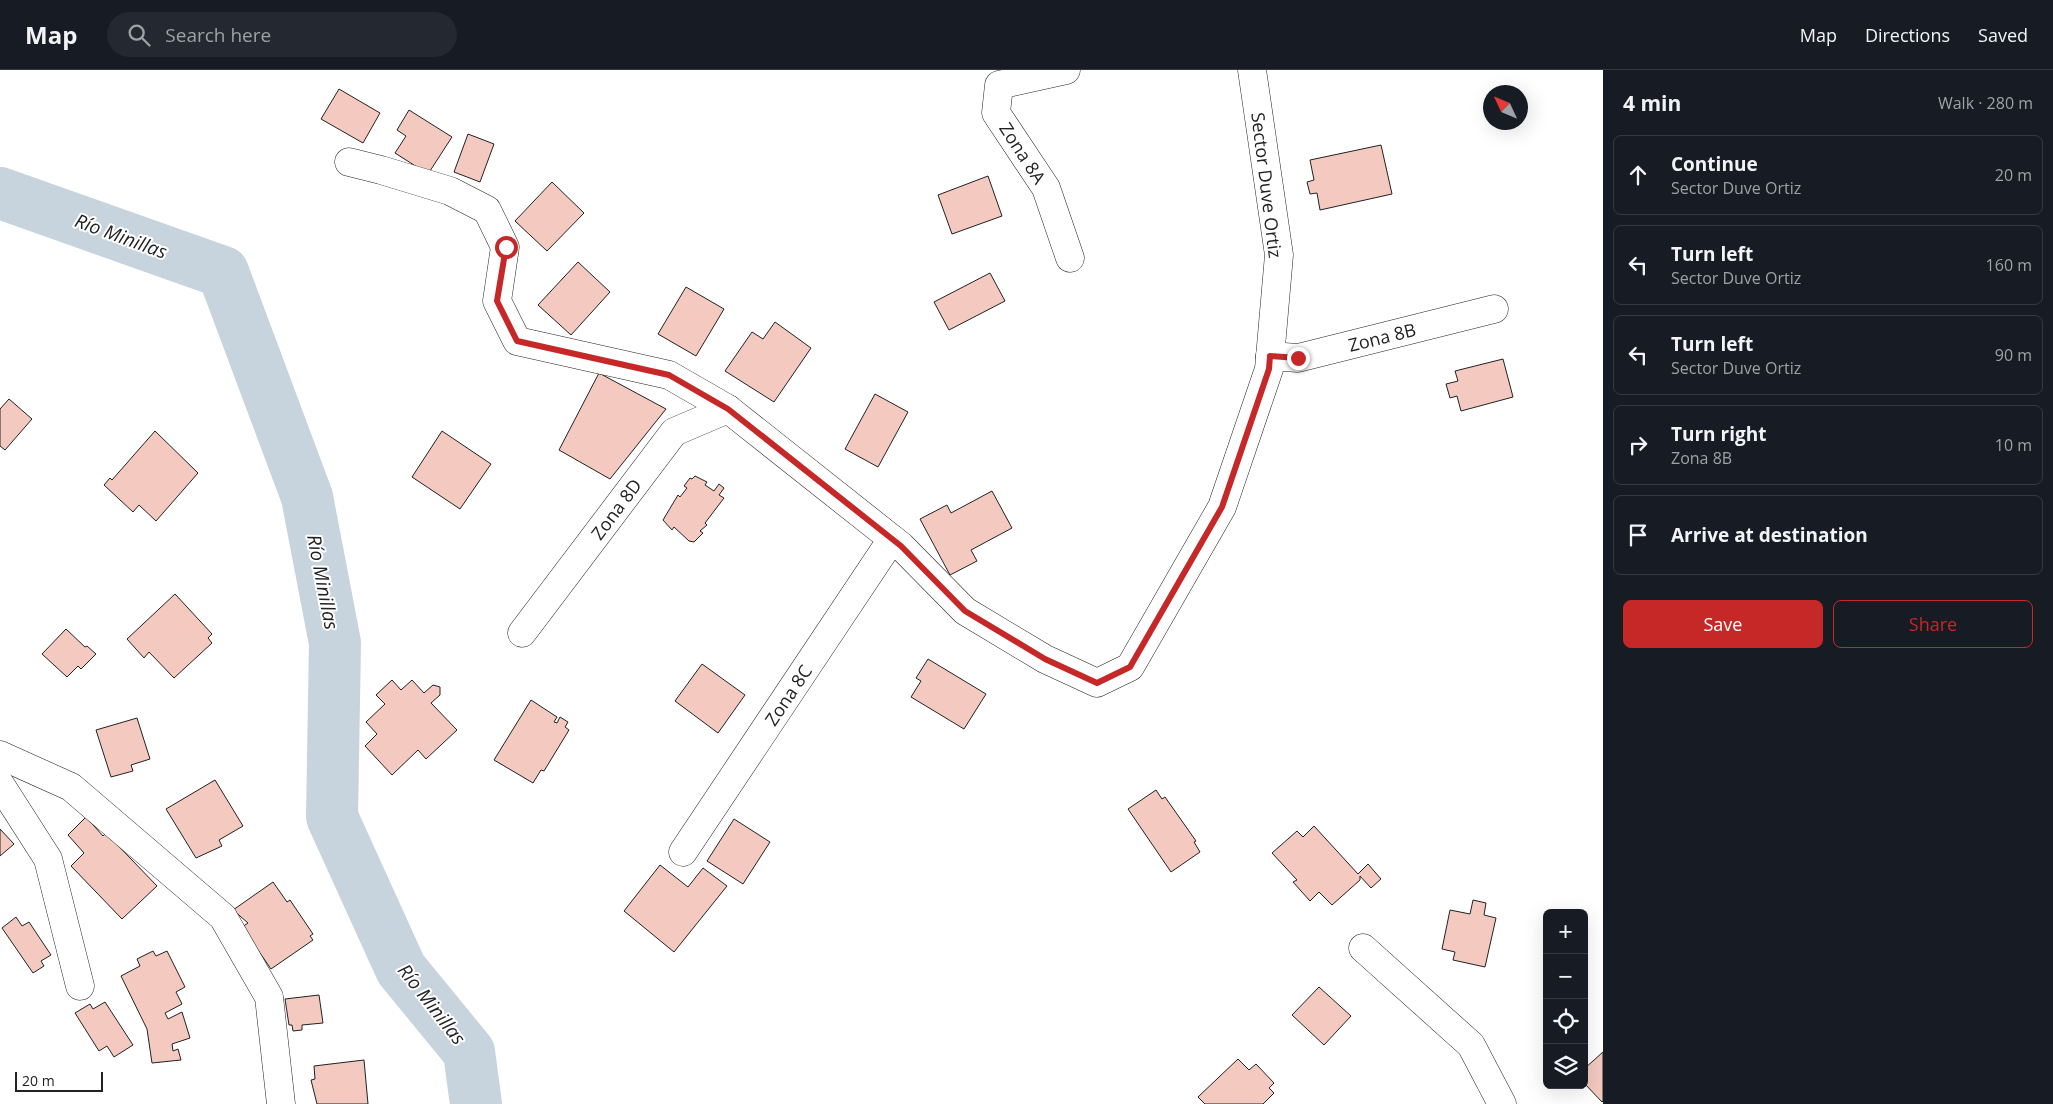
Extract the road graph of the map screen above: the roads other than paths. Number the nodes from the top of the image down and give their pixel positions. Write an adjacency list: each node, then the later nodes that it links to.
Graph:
1 (1066, 70): 4 (street, Zona 8A)
2 (1252, 70): 6 (street, Sector Duve Ortiz)
3 (349, 162): 7 (street, Sector Duve Ortiz)
4 (1070, 258)
5 (1494, 309): 6 (street, Zona 8B)
6 (1270, 356): 8 (street, Sector Duve Ortiz)
7 (728, 409): 8 (street, Sector Duve Ortiz); 9 (street, Zona 8D)
8 (892, 539): 12 (street, Zona 8C)
9 (522, 633)
10 (0, 755): 15 (street)
11 (0, 784): 14 (street)
12 (683, 852)
13 (1363, 948): 16 (street)
14 (80, 986)
15 (281, 1104)
16 (1502, 1104)

